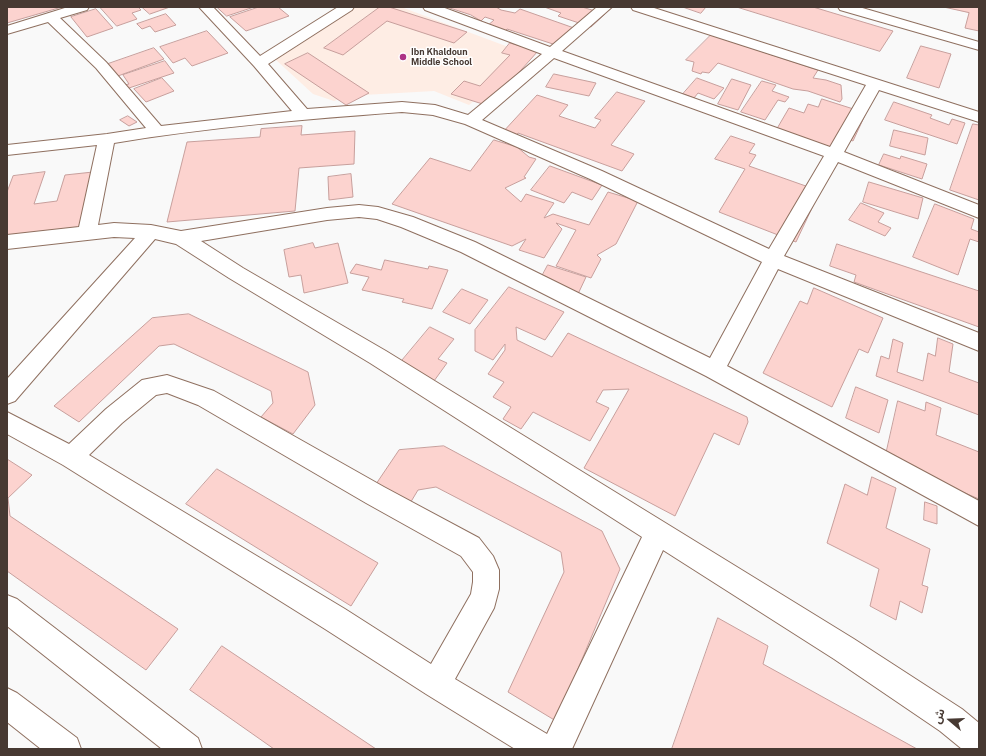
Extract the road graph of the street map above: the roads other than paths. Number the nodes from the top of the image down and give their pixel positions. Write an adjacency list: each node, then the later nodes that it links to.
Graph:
1 (82, 7): 8 (street)
2 (206, 7): 12 (street)
3 (347, 7): 12 (street)
4 (430, 7): 11 (street)
5 (605, 7): 11 (street)
6 (638, 7): 13 (street)
7 (845, 7): 10 (street)
8 (51, 17): 9 (street); 17 (street)
9 (7, 30)
10 (979, 46)
11 (553, 53): 16 (street); 20 (street)
12 (259, 62): 14 (street)
13 (875, 83): 15 (street); 20 (street)
14 (303, 114): 16 (street); 17 (street)
15 (979, 117)
16 (471, 121): 26 (street)
17 (157, 131): 18 (street)
18 (107, 139): 19 (street); 22 (street)
19 (7, 150)
20 (834, 154): 21 (street); 26 (street)
21 (979, 212)
22 (87, 232): 23 (street); 25 (street)
23 (151, 232): 24 (street); 29 (street)
24 (181, 238): 28 (street); 33 (street)
25 (7, 242)
26 (773, 259): 27 (street); 28 (street)
27 (979, 342)
28 (714, 370): 32 (street)
29 (7, 394)
30 (7, 422): 31 (street)
31 (71, 457): 35 (street); 35 (street)
32 (979, 514)
33 (657, 533): 37 (street); 41 (street)
34 (7, 609): 39 (street)
35 (436, 684): 40 (street)
36 (7, 703): 38 (street)
37 (979, 743)
38 (66, 749)
39 (187, 749)
40 (544, 749)
41 (556, 749)

